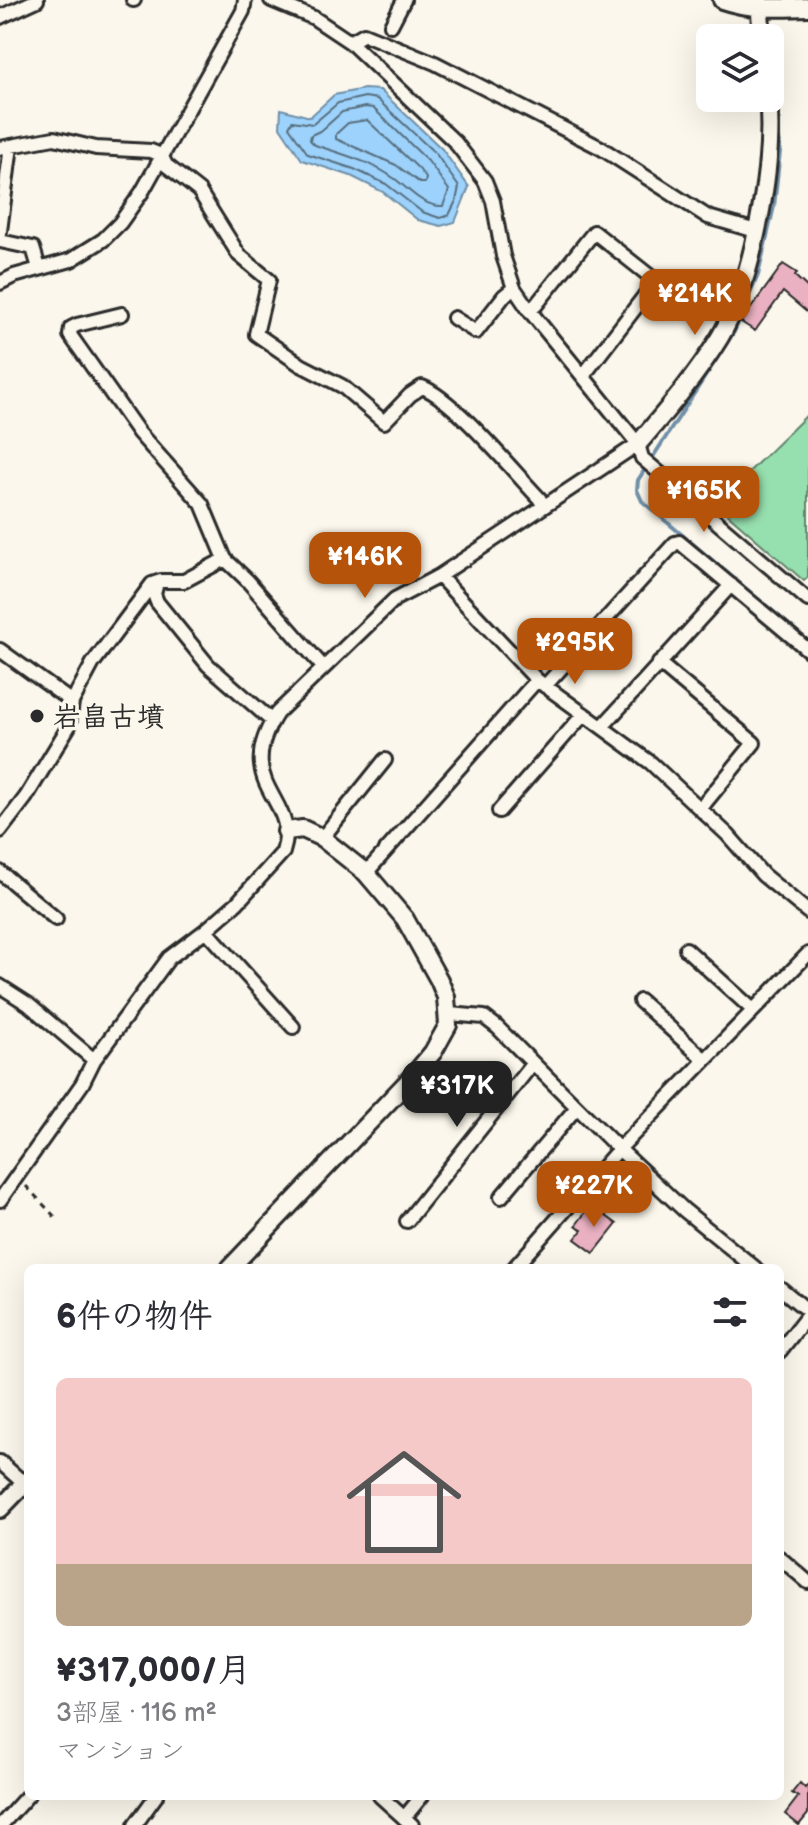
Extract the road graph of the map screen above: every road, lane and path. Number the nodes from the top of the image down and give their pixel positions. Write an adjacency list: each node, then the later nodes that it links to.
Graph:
1 (37, 0): 8 (street)
2 (245, 0): 14 (street)
3 (404, 0): 10 (street)
4 (722, 0): 6 (street)
5 (278, 1): 11 (street)
6 (759, 4): 7 (street); 9 (street)
7 (808, 7)
8 (0, 17)
9 (761, 24)
10 (391, 25)
11 (350, 42): 16 (street); 20 (street)
12 (770, 112): 16 (street)
13 (5, 147): 14 (street); 15 (street)
14 (161, 155): 18 (street); 26 (street)
15 (0, 231)
16 (756, 231): 25 (street)
17 (0, 241): 18 (street)
18 (39, 268): 19 (street)
19 (0, 283)
20 (514, 288): 21 (street); 23 (street)
21 (529, 310): 24 (street); 24 (street)
22 (122, 314): 27 (street)
23 (454, 318)
24 (583, 376): 25 (street)
25 (638, 444): 26 (street); 31 (street)
26 (543, 505): 28 (street)
27 (225, 559): 29 (street); 35 (street)
28 (439, 576): 35 (street); 36 (street)
29 (157, 583): 37 (street); 39 (street)
30 (731, 585): 33 (street); 34 (street); 36 (street)
31 (808, 600)
32 (0, 650): 37 (street)
33 (808, 650)
34 (659, 663): 40 (street); 42 (street)
35 (323, 667): 39 (street)
36 (541, 683): 38 (street); 48 (street)
37 (72, 702): 44 (street)
38 (584, 714): 40 (street); 43 (street)
39 (272, 721): 45 (street)
40 (602, 727): 42 (street)
41 (385, 760): 46 (street)
42 (700, 809): 49 (street)
43 (499, 811)
44 (0, 831)
45 (286, 831): 46 (street); 51 (street)
46 (322, 838): 48 (street)
47 (0, 872): 50 (street)
48 (366, 873): 57 (street)
49 (808, 912)
50 (56, 919)
51 (206, 930): 58 (street); 59 (street)
52 (686, 949): 56 (street)
53 (808, 954): 56 (street)
54 (0, 986): 59 (street)
55 (640, 1001): 60 (street)
56 (753, 1010): 60 (street)
57 (449, 1014): 61 (street); 69 (street)
58 (293, 1027)
59 (94, 1060): 64 (street)
60 (705, 1060): 63 (street)
61 (533, 1063): 62 (street); 68 (street)
62 (577, 1107): 63 (street); 65 (street)
63 (619, 1149): 70 (street); 71 (street)
64 (17, 1177): 66 (street); 67 (path)
65 (501, 1197)
66 (0, 1200)
67 (56, 1218)
68 (407, 1221)
69 (234, 1264)
70 (518, 1264)
71 (750, 1264)
72 (784, 1292): 73 (street)
73 (808, 1313): 74 (street)
74 (784, 1346)
75 (0, 1462): 76 (street)
76 (24, 1481)
77 (24, 1486): 78 (street)
78 (0, 1509)
79 (784, 1561): 80 (street)
80 (808, 1582)
81 (24, 1799): 86 (street)
82 (153, 1800): 87 (street)
83 (384, 1800): 85 (street)
84 (420, 1800): 85 (street)
85 (408, 1821)
86 (1, 1825)
87 (135, 1825)

